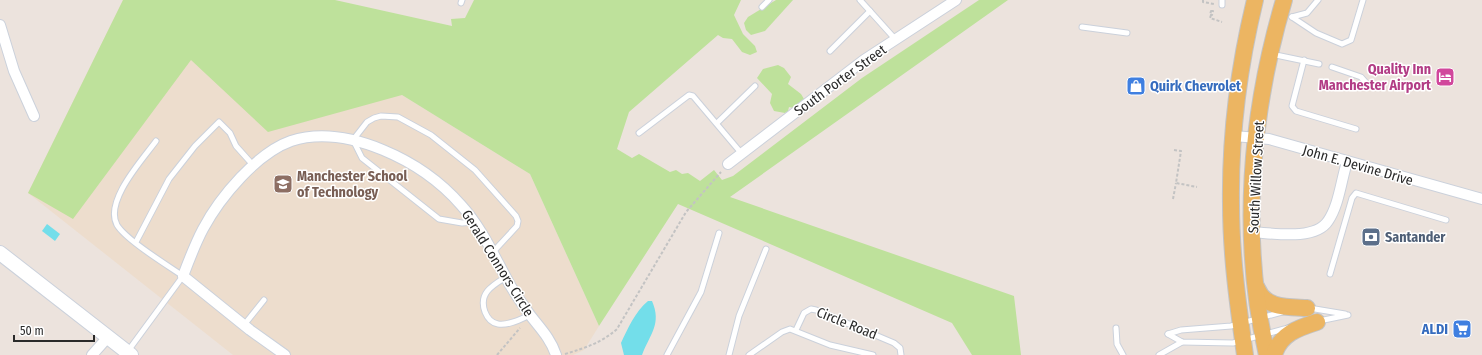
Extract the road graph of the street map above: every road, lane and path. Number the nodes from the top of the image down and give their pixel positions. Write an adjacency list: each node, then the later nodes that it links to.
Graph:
1 (769, 0): 10 (lane)
2 (860, 0): 12 (lane)
3 (956, 0): 17 (street, South Porter Street)
4 (1203, 0): 9 (path)
5 (1255, 0): 29 (main road, South Willow Street)
6 (1318, 0): 11 (lane)
7 (1363, 0): 11 (lane)
8 (1222, 2): 9 (path)
9 (1213, 4): 13 (path)
10 (762, 7)
11 (1285, 10): 19 (main road, South Willow Street)
12 (870, 11): 17 (lane); 18 (lane)
13 (1222, 22)
14 (0, 25): 25 (street)
15 (1082, 27): 16 (lane)
16 (1127, 33)
17 (896, 40): 34 (street, South Porter Street)
18 (830, 51)
19 (1270, 54): 20 (lane); 30 (main road, South Willow Street)
20 (1304, 60): 21 (lane); 27 (lane)
21 (1319, 64)
22 (1332, 67): 23 (lane)
23 (1368, 85)
24 (755, 86): 26 (lane)
25 (34, 116)
26 (717, 123): 28 (lane); 34 (lane)
27 (1356, 130)
28 (638, 133)
29 (1234, 136): 30 (street, John E. Devine Drive); 58 (main road, South Willow Street)
30 (1256, 137): 35 (street, John E. Devine Drive); 44 (main road, South Willow Street)
31 (353, 140): 37 (street, Gerald Connors Circle); 43 (street, Gerald Connors Circle); 43 (lane); 48 (lane)
32 (156, 141): 46 (lane)
33 (1174, 150): 38 (path)
34 (742, 154): 36 (street, South Porter Street)
35 (1347, 162): 41 (street, John E. Devine Drive); 44 (street)
36 (728, 164): 73 (path)
37 (253, 165): 46 (lane); 51 (street, Gerald Connors Circle)
38 (1176, 183): 39 (path); 40 (path)
39 (1197, 187)
40 (1173, 199)
41 (1482, 199)
42 (1446, 220): 50 (lane)
43 (474, 222): 48 (street, Gerald Connors Circle)
44 (1251, 232): 53 (main road, South Willow Street)
45 (719, 234): 74 (lane)
46 (136, 242): 51 (lane)
47 (766, 249): 75 (lane)
48 (493, 252): 52 (street, Gerald Connors Circle)
49 (2, 258): 65 (street)
50 (1330, 274)
51 (183, 276): 60 (street); 68 (lane)
52 (506, 277): 56 (street, Gerald Connors Circle); 56 (lane)
53 (1256, 283): 55 (main road); 57 (main road, South Willow Street)
54 (264, 300): 60 (lane)
55 (1307, 308): 57 (lane); 59 (lane)
56 (530, 315): 72 (street, Gerald Connors Circle)
57 (1261, 316): 58 (lane); 64 (main road, South Willow Street)
58 (1242, 322): 66 (main road, South Willow Street); 67 (lane)
59 (1317, 322): 64 (lane); 83 (main road)
60 (244, 325): 70 (street)
61 (520, 328): 71 (path)
62 (1116, 328): 79 (lane)
63 (796, 330): 76 (lane); 77 (lane, Circle Road); 78 (lane, Circle Road)
64 (1264, 333): 66 (lane); 82 (main road, South Willow Street)
65 (108, 337): 68 (street); 69 (street)
66 (1243, 339): 67 (lane); 81 (main road, South Willow Street)
67 (1182, 342): 80 (lane)
68 (129, 353)
69 (92, 355)
70 (285, 355)
71 (497, 355)
72 (556, 355)
73 (560, 355)
74 (667, 355)
75 (730, 355)
76 (749, 355)
77 (873, 355)
78 (901, 355)
79 (1123, 355)
80 (1159, 355)
81 (1245, 355)
82 (1268, 355)
83 (1274, 355)

